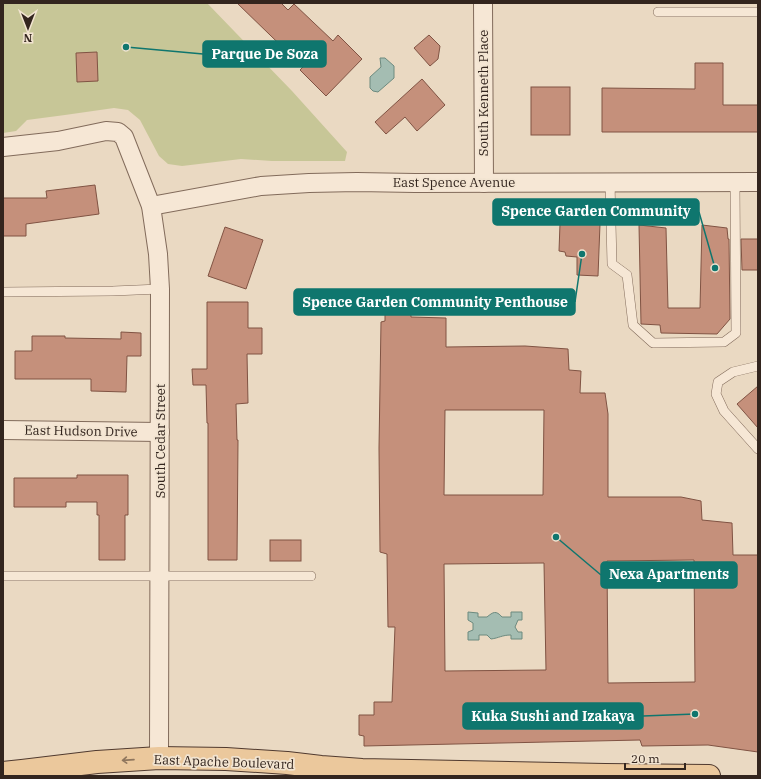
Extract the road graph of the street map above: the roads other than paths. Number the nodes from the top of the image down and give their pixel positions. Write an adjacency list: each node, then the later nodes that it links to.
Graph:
1 (483, 3): 8 (street, South Kenneth Place)
2 (658, 12): 3 (lane)
3 (758, 12)
4 (3, 148): 9 (street, South Cedar Street)
5 (610, 182): 6 (street, East Spence Avenue); 6 (lane); 8 (street, East Spence Avenue)
6 (735, 182): 7 (street, East Spence Avenue)
7 (758, 182)
8 (484, 183): 9 (street, East Spence Avenue)
9 (151, 206): 10 (street, South Cedar Street)
10 (160, 289): 11 (lane); 14 (street, South Cedar Street)
11 (3, 292)
12 (758, 366): 15 (lane)
13 (3, 430): 14 (street, East Hudson Drive)
14 (160, 432): 17 (street, South Cedar Street)
15 (758, 448)
16 (3, 576): 17 (lane)
17 (160, 576): 18 (lane); 19 (street, South Cedar Street)
18 (311, 576)
19 (159, 758): 20 (main road, East Apache Boulevard, one-way to 20); 21 (main road, East Apache Boulevard)
20 (3, 773)
21 (709, 776)

